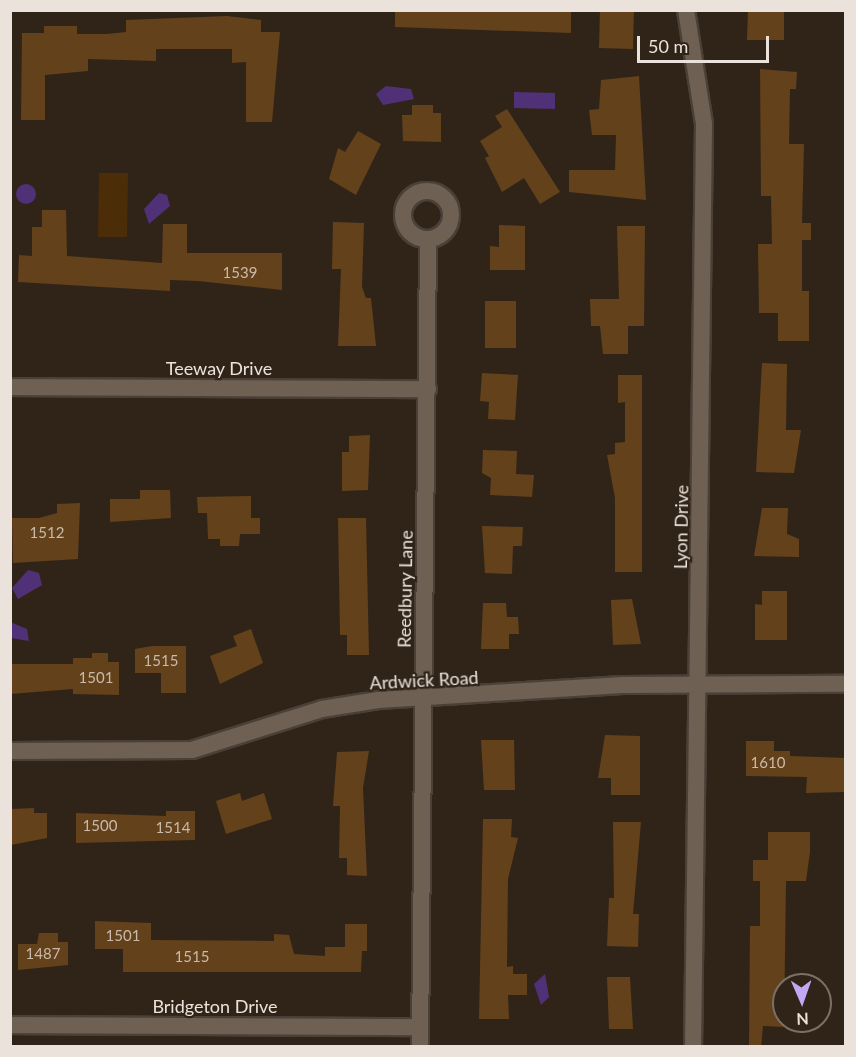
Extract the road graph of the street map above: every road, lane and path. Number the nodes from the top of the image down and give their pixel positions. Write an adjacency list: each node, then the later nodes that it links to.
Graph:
1 (686, 10): 5 (street, Lyon Drive)
2 (428, 239): 4 (street, Reedbury Lane)
3 (10, 387): 4 (street, Teeway Drive)
4 (428, 389): 7 (street, Reedbury Lane)
5 (699, 684): 6 (street, Ardwick Road); 7 (street, Ardwick Road); 12 (street, Lyon Drive)
6 (846, 684)
7 (423, 699): 8 (street, Ardwick Road); 10 (street, Reedbury Lane)
8 (10, 751)
9 (10, 1025): 10 (street, Bridgeton Drive)
10 (420, 1027): 11 (street, Reedbury Lane)
11 (420, 1047)
12 (693, 1047)

